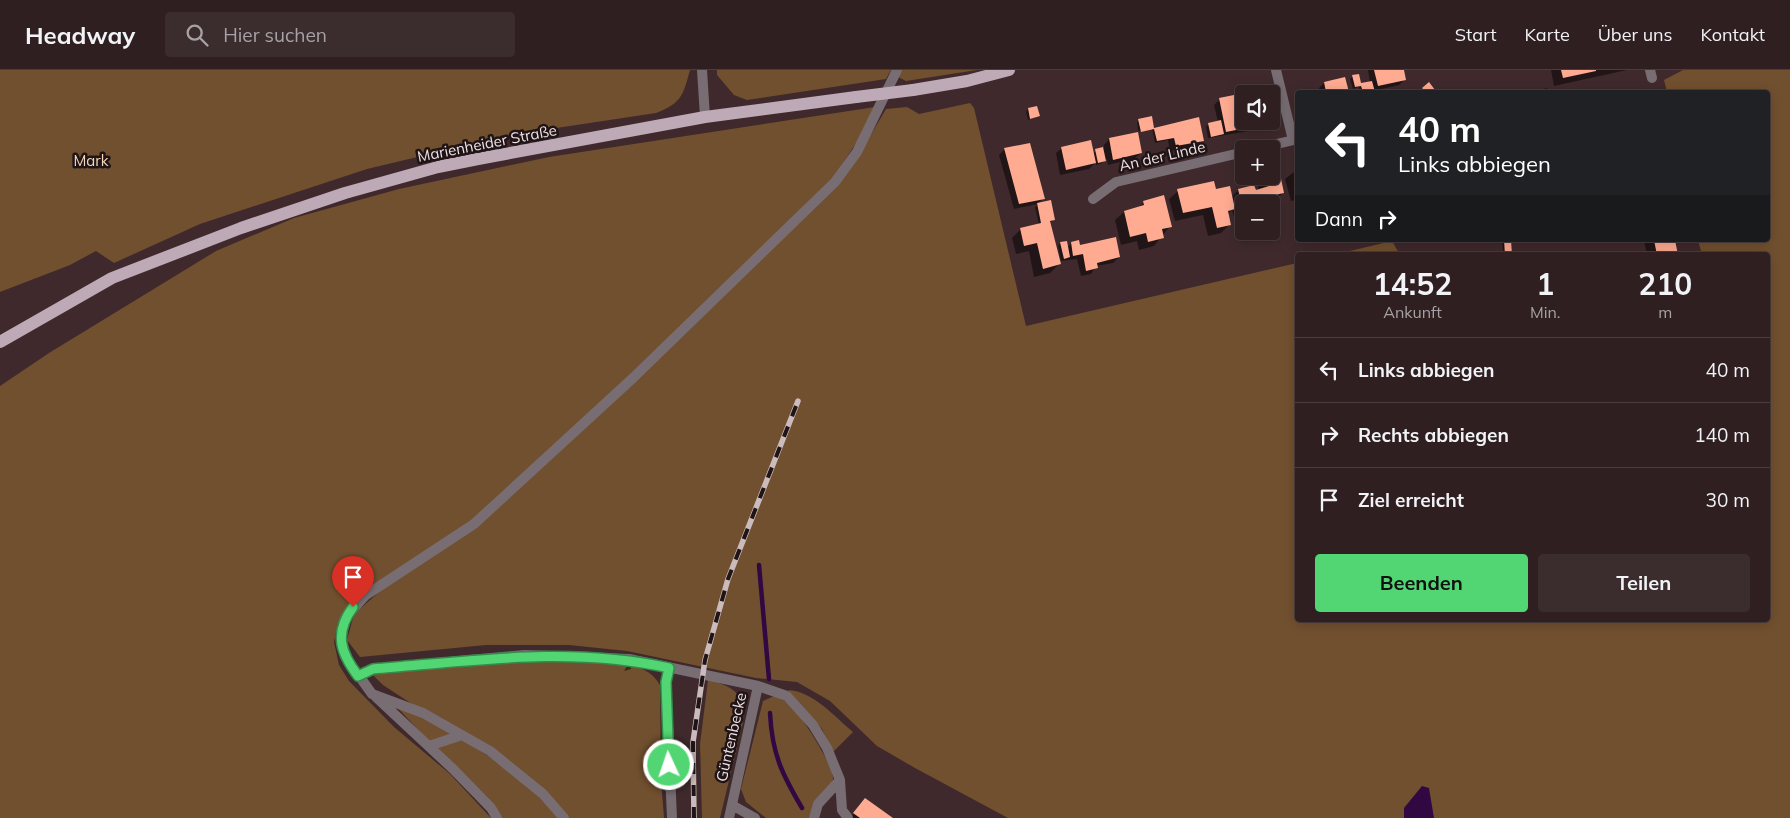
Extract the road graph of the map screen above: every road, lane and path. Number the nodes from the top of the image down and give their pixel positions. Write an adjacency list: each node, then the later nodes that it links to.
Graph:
1 (702, 70): 5 (street)
2 (897, 70): 12 (street)
3 (1009, 70): 5 (main road, Marienheider Straße, bridge)
4 (1276, 70): 6 (street)
5 (705, 117): 10 (main road, Marienheider Straße)
6 (1295, 139): 7 (street)
7 (1280, 143)
8 (1235, 154): 9 (street, An der Linde)
9 (1093, 199)
10 (0, 342)
11 (669, 668): 12 (street); 13 (street); 21 (street)
12 (358, 676): 14 (street)
13 (758, 686): 17 (street, Güntenbecke); 18 (street, Güntenbecke)
14 (372, 694): 15 (street); 16 (street)
15 (462, 735): 16 (street); 20 (street)
16 (429, 746): 19 (street)
17 (840, 780): 24 (street); 25 (street, Güntenbecke)
18 (732, 805): 22 (street, Güntenbecke); 23 (street, Güntenbecke)
19 (497, 818)
20 (564, 818)
21 (672, 818)
22 (729, 818)
23 (755, 818)
24 (814, 818)
25 (848, 818)

